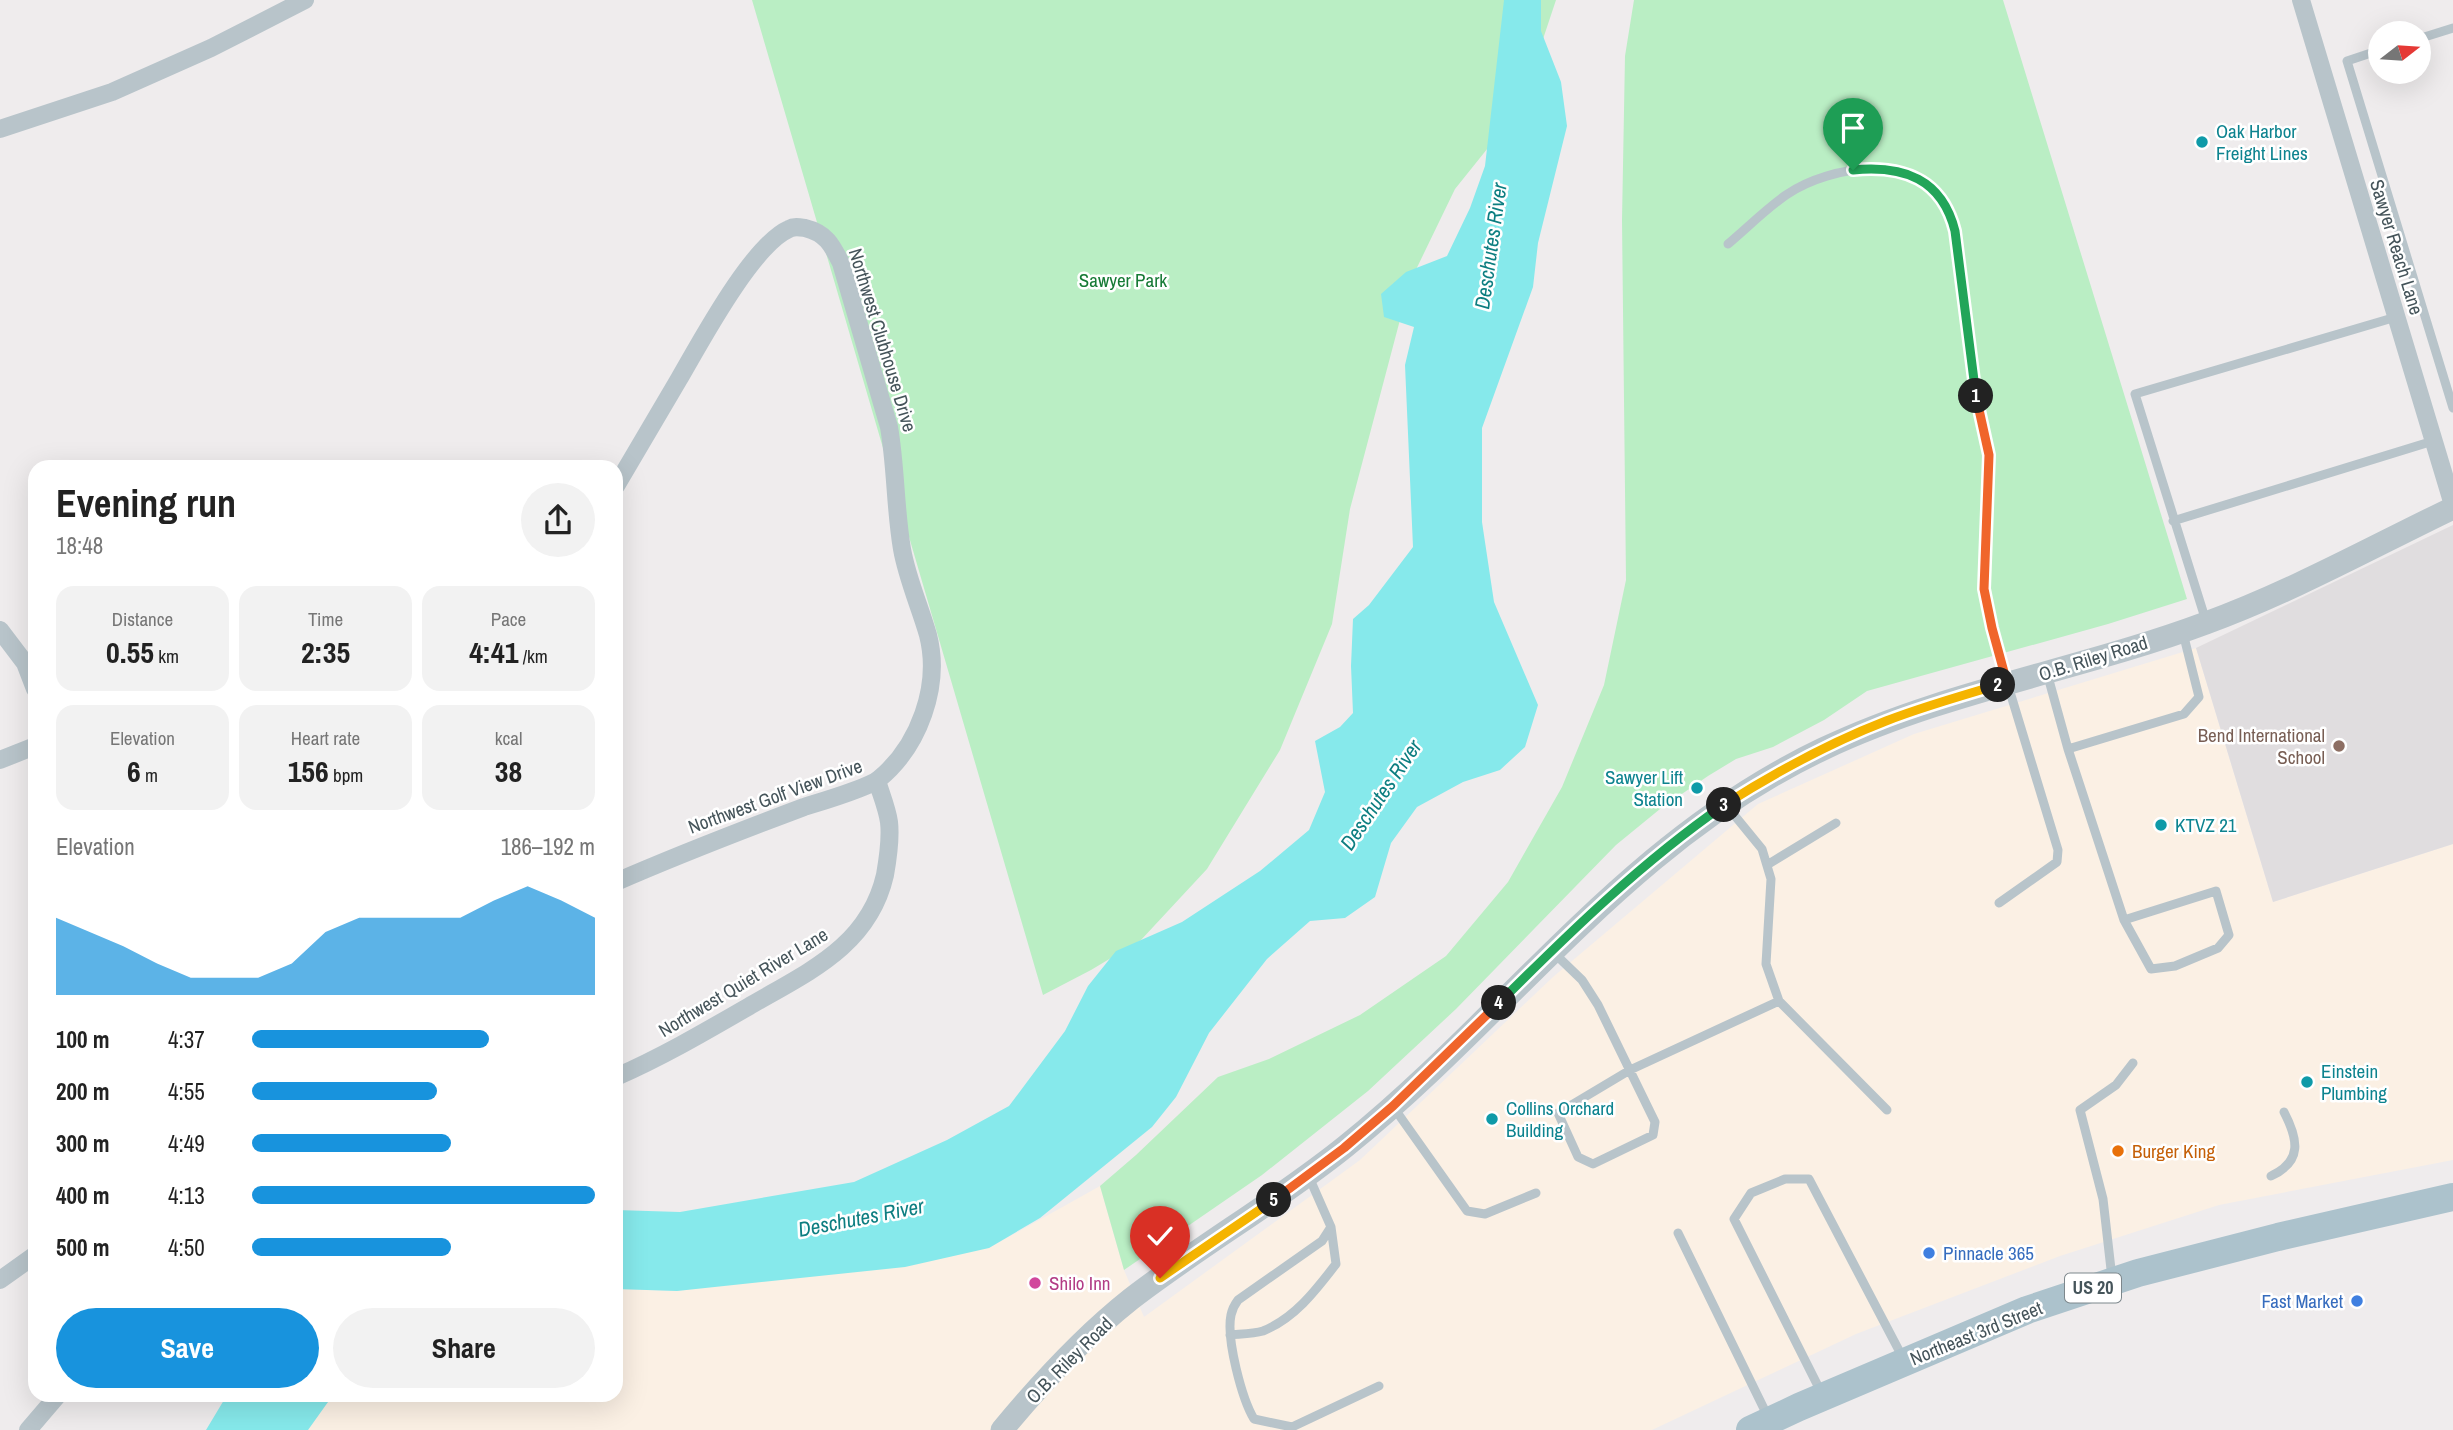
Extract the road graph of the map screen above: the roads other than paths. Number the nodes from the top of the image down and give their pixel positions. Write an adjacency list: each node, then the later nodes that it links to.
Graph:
1 (305, 0): 6 (street)
2 (2301, 0): 8 (street, Sawyer Reach Lane)
3 (2453, 28): 4 (lane)
4 (2431, 35)
5 (2368, 54): 9 (lane)
6 (0, 129)
7 (1728, 244): 20 (lane)
8 (2396, 317): 10 (street, Sawyer Reach Lane); 14 (lane)
9 (2453, 408)
10 (2433, 441): 12 (street, Sawyer Reach Lane); 14 (lane)
11 (623, 474): 13 (street, Northwest Clubhouse Drive)
12 (2453, 507): 15 (street, O.B. Riley Road)
13 (896, 514): 24 (street, Northwest Golf View Drive)
14 (2173, 521): 15 (lane)
15 (2206, 623): 17 (street, O.B. Riley Road)
16 (0, 630): 18 (street)
17 (2183, 631): 19 (street, O.B. Riley Road); 22 (lane)
18 (28, 671)
19 (2047, 672): 20 (street, O.B. Riley Road); 22 (lane)
20 (2007, 683): 25 (street, O.B. Riley Road); 29 (lane)
21 (28, 749): 23 (street)
22 (2068, 749): 30 (lane)
23 (0, 760)
24 (877, 781): 28 (street, Northwest Golf View Drive); 35 (street, Northwest Quiet River Lane)
25 (1725, 804): 27 (lane); 31 (street, O.B. Riley Road)
26 (1836, 823): 27 (lane)
27 (1767, 865): 32 (lane)
28 (623, 879)
29 (1999, 903)
30 (2124, 920): 30 (lane)
31 (1552, 951): 34 (lane); 36 (street, O.B. Riley Road)
32 (1779, 1000): 34 (lane); 37 (lane)
33 (2133, 1063): 47 (lane)
34 (1630, 1070): 34 (lane)
35 (623, 1074)
36 (1393, 1106): 39 (street, O.B. Riley Road); 41 (lane)
37 (1887, 1110)
38 (2284, 1112): 40 (lane)
39 (1307, 1175): 43 (lane); 55 (street, O.B. Riley Road)
40 (2271, 1177)
41 (1536, 1193)
42 (2453, 1197): 47 (main road, Northeast 3rd Street / US 20)
43 (1331, 1227): 48 (lane); 48 (lane)
44 (1678, 1233): 53 (lane)
45 (28, 1260): 46 (street)
46 (0, 1280)
47 (2113, 1282): 49 (main road, Northeast 3rd Street / US 20)
48 (1230, 1335): 50 (lane)
49 (1905, 1362): 51 (main road, Northeast 3rd Street / US 20); 51 (lane)
50 (1379, 1386)
51 (1823, 1396): 53 (main road, Northeast 3rd Street / US 20)
52 (52, 1402): 54 (street)
53 (1760, 1425)
54 (28, 1430)
55 (1002, 1430)

